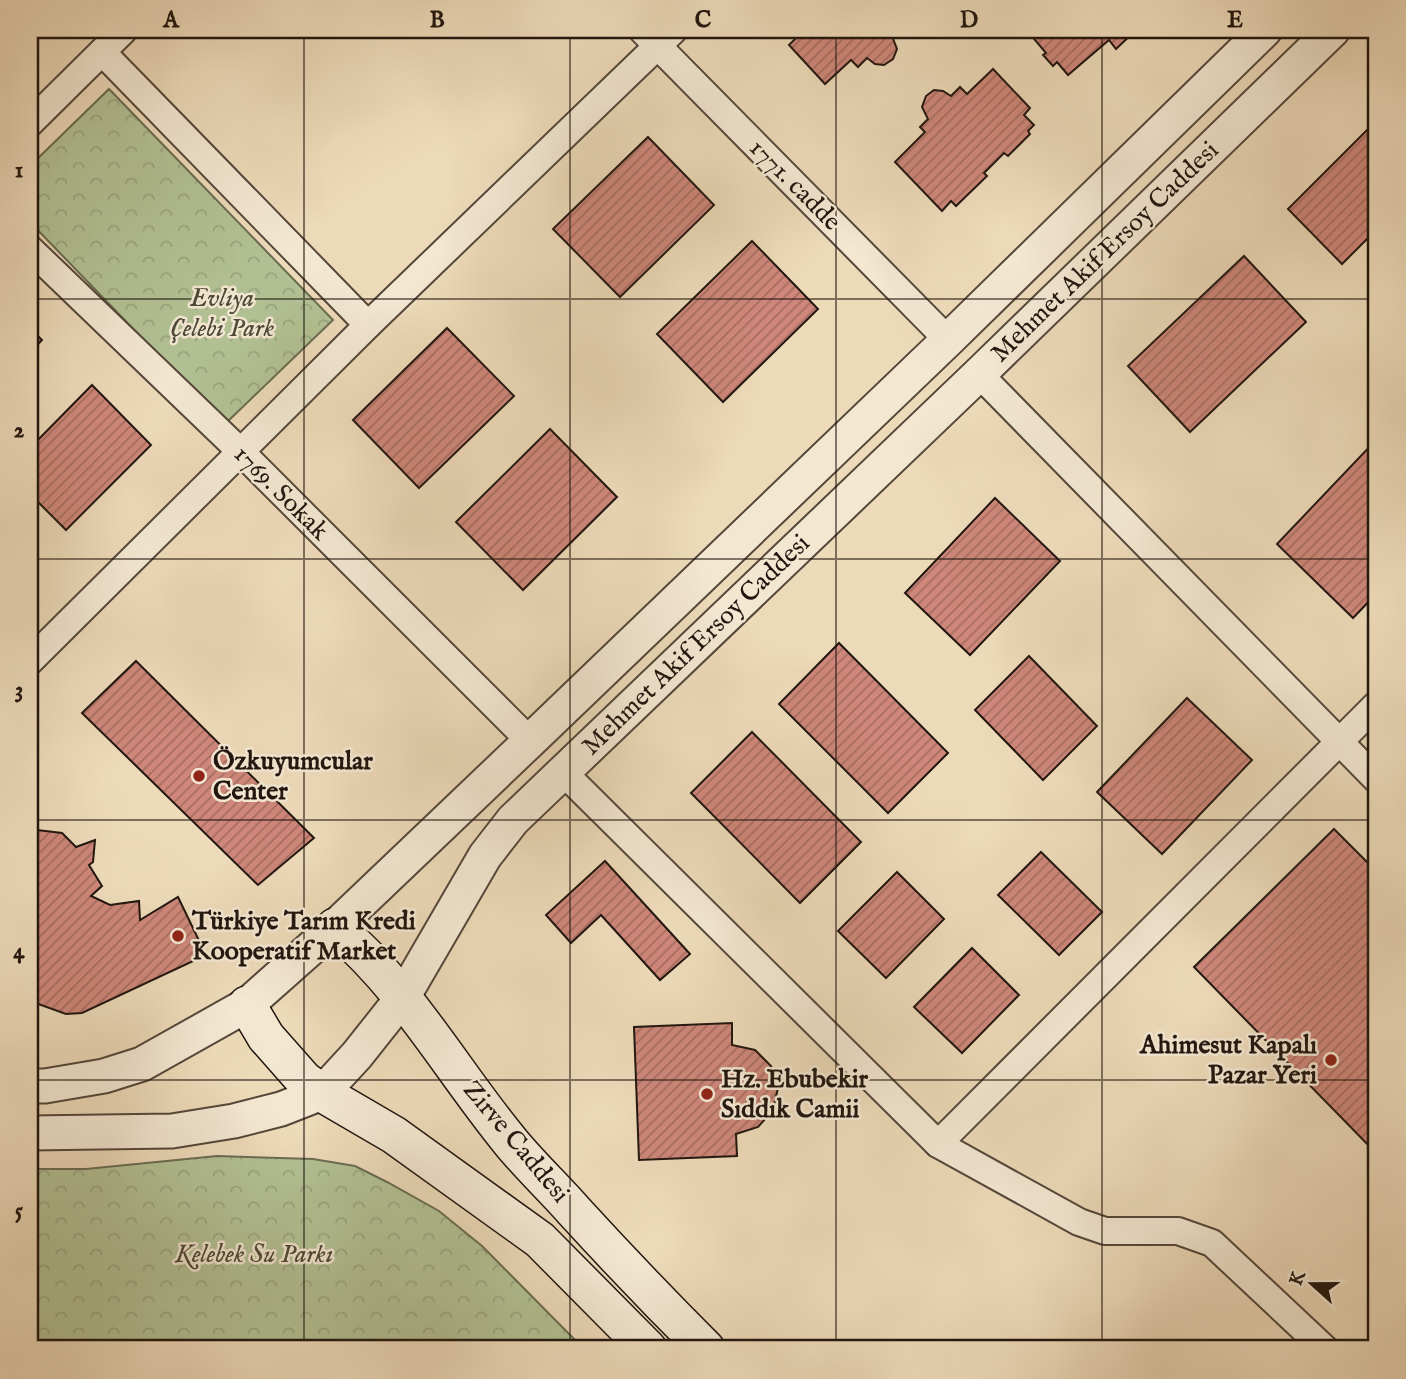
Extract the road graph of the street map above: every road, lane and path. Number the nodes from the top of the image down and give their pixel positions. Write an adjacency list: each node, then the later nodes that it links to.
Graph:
1 (124, 30): 5 (street)
2 (1265, 30): 9 (street, Mehmet Akif Ersoy Caddesi)
3 (1334, 30): 10 (street, Mehmet Akif Ersoy Caddesi)
4 (658, 35): 8 (street); 9 (street, 1771. cadde)
5 (102, 52): 6 (street); 8 (street)
6 (30, 123)
7 (30, 248): 11 (street, 1769. Sokak)
8 (368, 324): 11 (street)
9 (948, 340): 14 (street, Mehmet Akif Ersoy Caddesi)
10 (979, 374): 15 (street); 16 (street, Mehmet Akif Ersoy Caddesi)
11 (240, 452): 12 (street); 14 (street, 1769. Sokak)
12 (30, 661)
13 (1376, 705): 15 (street)
14 (530, 741): 18 (street, Mehmet Akif Ersoy Caddesi)
15 (1340, 741): 17 (street); 24 (street)
16 (563, 772): 19 (street, Mehmet Akif Ersoy Caddesi); 24 (street)
17 (1376, 779)
18 (335, 927): 19 (main road, Zirve Caddesi); 20 (street, Mehmet Akif Ersoy Caddesi)
19 (403, 997): 22 (street, Mehmet Akif Ersoy Caddesi); 26 (main road, Zirve Caddesi)
20 (247, 1004): 21 (street, Mehmet Akif Ersoy Caddesi); 22 (main road, Zirve Caddesi)
21 (30, 1086)
22 (322, 1093): 23 (street, Mehmet Akif Ersoy Caddesi); 25 (main road, Zirve Caddesi)
23 (30, 1133)
24 (938, 1144): 27 (street)
25 (648, 1349)
26 (706, 1349)
27 (1325, 1349)

